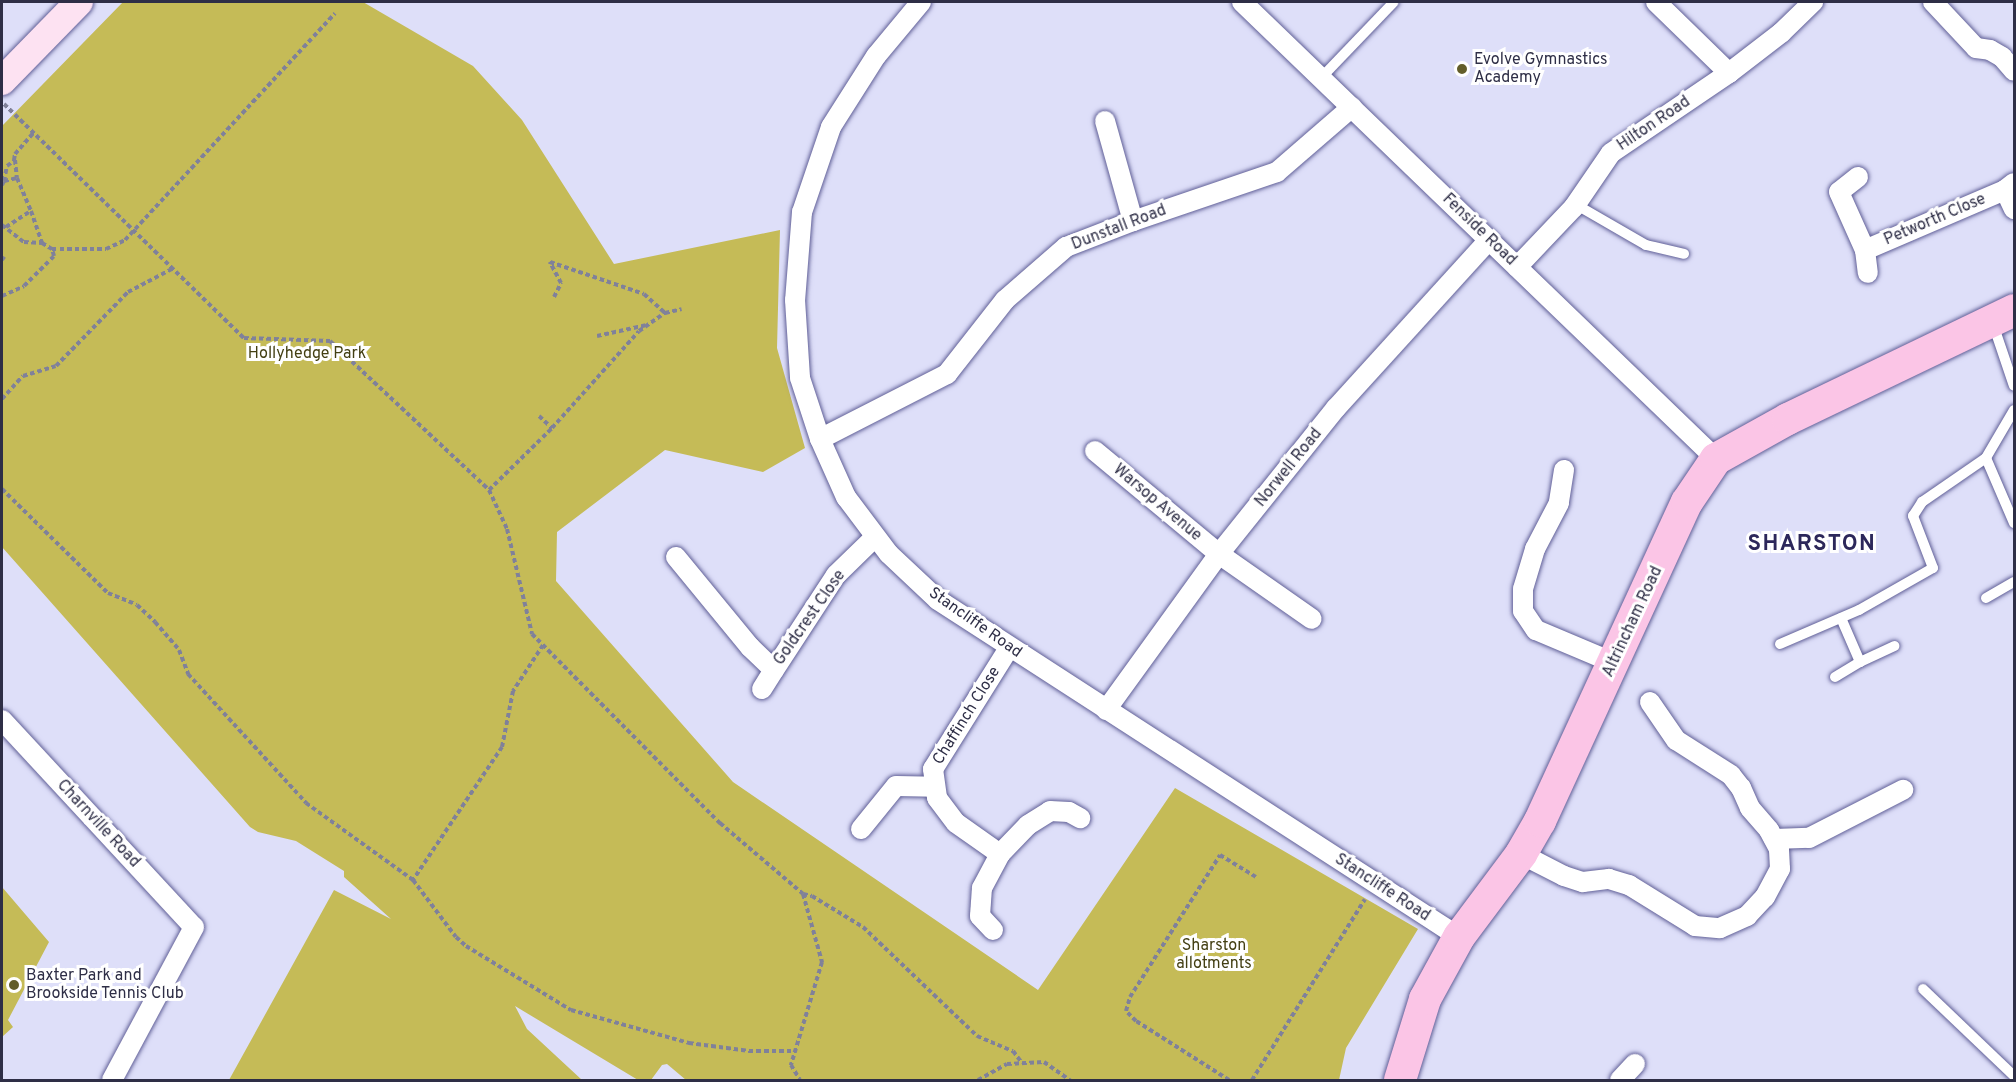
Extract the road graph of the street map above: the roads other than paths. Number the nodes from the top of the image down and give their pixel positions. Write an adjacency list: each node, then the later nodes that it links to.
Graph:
1 (79, 2): 11 (street)
2 (921, 2): 27 (street, Stancliffe Road)
3 (1242, 2): 10 (street, Fenside Road)
4 (1394, 2): 10 (lane)
5 (1656, 2): 9 (street)
6 (1813, 2): 9 (street, Hilton Road)
7 (1934, 2): 8 (street)
8 (2014, 71)
9 (1730, 73): 16 (street, Hilton Road)
10 (1321, 78): 12 (street, Fenside Road)
11 (2, 83)
12 (1352, 107): 18 (street, Dunstall Road); 19 (street, Fenside Road)
13 (1105, 121): 18 (street)
14 (1858, 177): 20 (street, Petworth Close)
15 (2010, 187): 17 (street, Petworth Close); 20 (street, Petworth Close)
16 (1575, 204): 21 (lane); 22 (street, Hilton Road)
17 (2014, 209)
18 (1133, 221): 27 (street, Dunstall Road)
19 (1489, 240): 22 (street, Fenside Road); 34 (street, Norwell Road)
20 (1865, 250): 23 (street, Petworth Close)
21 (1684, 254)
22 (1517, 267): 30 (street, Fenside Road)
23 (1868, 273)
24 (2003, 315): 25 (lane); 30 (main road, Altrincham Road)
25 (2014, 386)
26 (2014, 410): 29 (lane)
27 (820, 440): 33 (street, Stancliffe Road)
28 (1095, 451): 34 (street, Warsop Avenue)
29 (1986, 458): 32 (lane); 38 (lane)
30 (1716, 459): 44 (main road, Altrincham Road)
31 (1564, 470): 44 (street)
32 (2014, 523)
33 (875, 537): 42 (street, Stancliffe Road); 45 (street, Goldcrest Close)
34 (1219, 554): 39 (street, Warsop Avenue); 49 (street, Norwell Road)
35 (676, 557): 45 (street, Goldcrest Close)
36 (2014, 582): 37 (lane)
37 (1986, 598)
38 (1841, 618): 40 (lane); 43 (lane)
39 (1312, 619)
40 (1780, 644)
41 (1894, 646): 43 (lane)
42 (1010, 648): 49 (street, Stancliffe Road); 51 (street, Chaffinch Close)
43 (1860, 662): 46 (lane)
44 (1614, 663): 57 (main road, Altrincham Road)
45 (774, 670): 47 (street)
46 (1834, 677)
47 (762, 689)
48 (1650, 702): 55 (street)
49 (1106, 710): 59 (street, Stancliffe Road)
50 (2, 720): 63 (street, Charnville Road)
51 (935, 787): 54 (street, Chaffinch Close); 56 (street, Chaffinch Close)
52 (1903, 790): 55 (street)
53 (1080, 818): 56 (street)
54 (861, 829)
55 (1774, 839): 57 (street)
56 (1000, 854): 58 (street)
57 (1521, 854): 59 (main road, Altrincham Road)
58 (993, 930)
59 (1459, 937): 64 (main road, Altrincham Road)
60 (1923, 989): 62 (lane)
61 (1635, 1064): 65 (street)
62 (2014, 1076)
63 (112, 1080)
64 (1400, 1080)
65 (1620, 1080)

